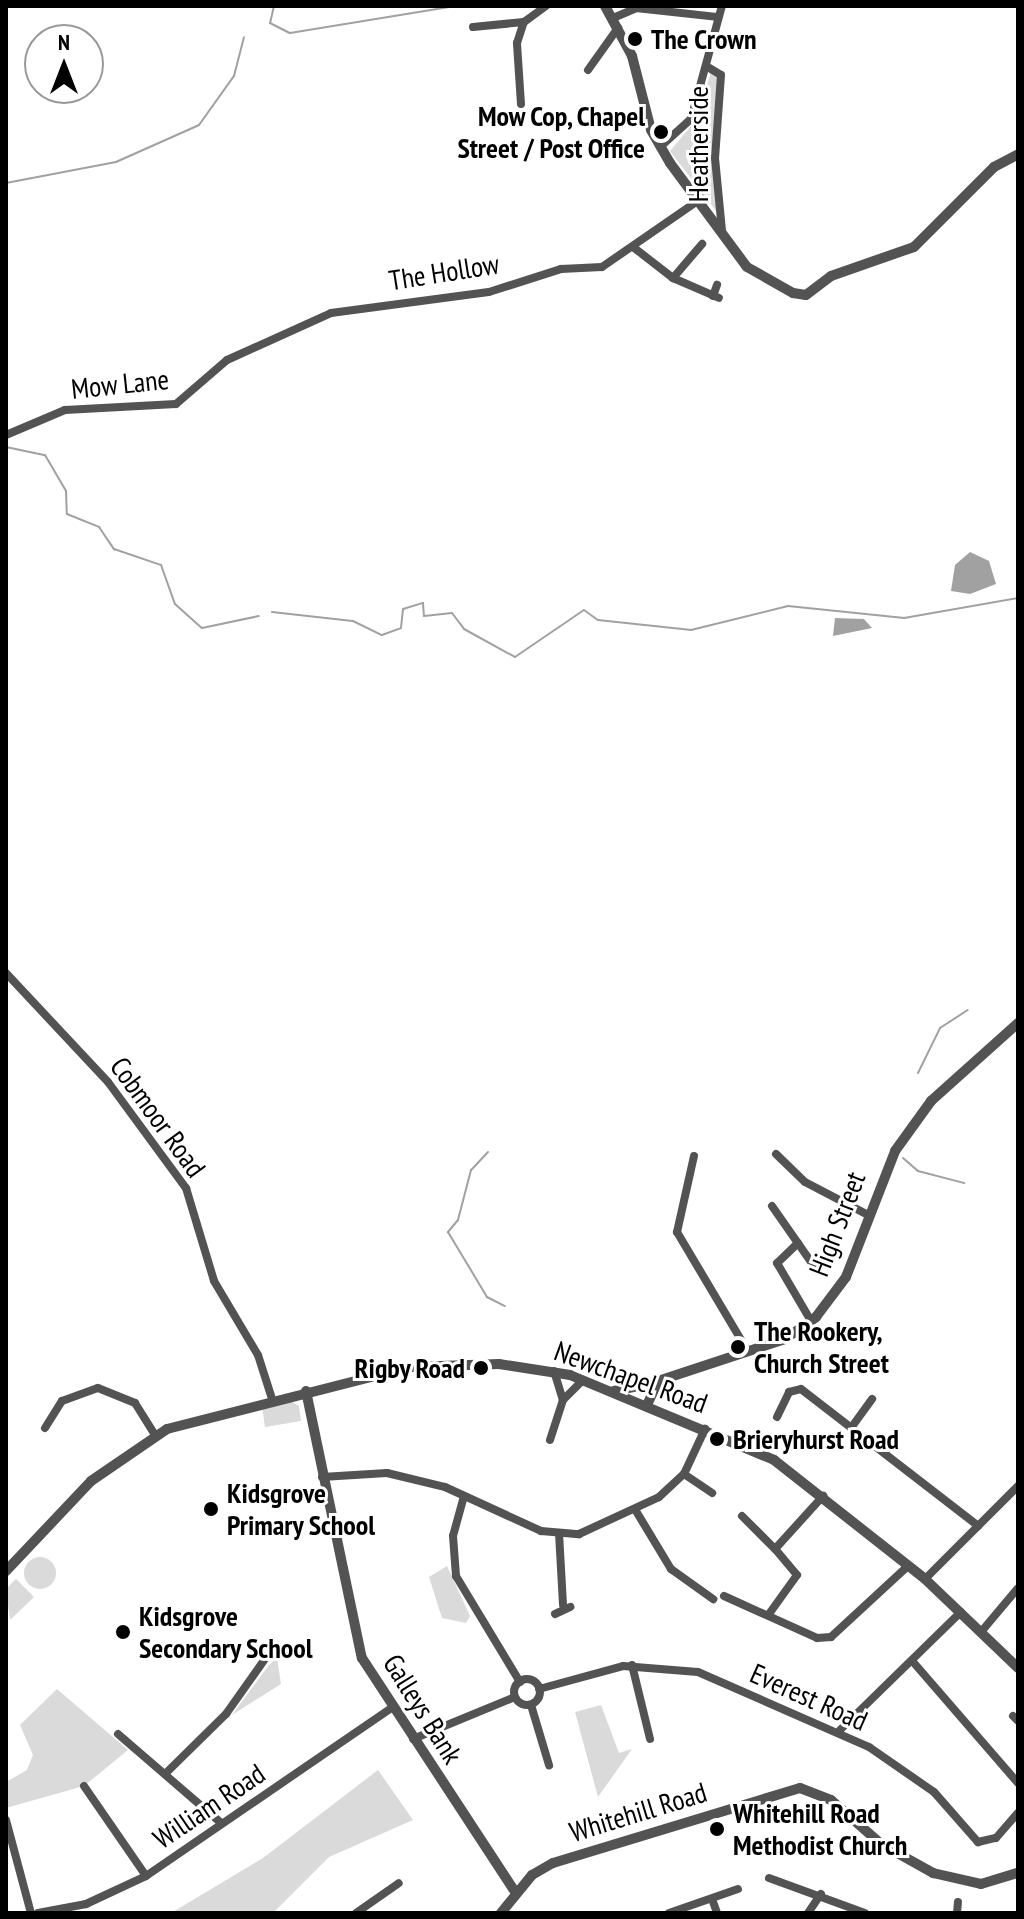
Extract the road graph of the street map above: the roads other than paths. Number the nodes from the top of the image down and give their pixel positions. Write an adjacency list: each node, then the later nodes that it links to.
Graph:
1 (546, 6): 6 (street)
2 (605, 6): 7 (street)
3 (722, 6): 5 (street)
4 (635, 7): 5 (street); 7 (street)
5 (717, 17): 9 (street)
6 (524, 22): 8 (street); 11 (street)
7 (615, 23): 10 (street); 12 (street)
8 (473, 27)
9 (706, 66): 12 (street); 15 (street, Heatherside)
10 (588, 70)
11 (521, 104)
12 (660, 147): 14 (street)
13 (1018, 154): 15 (street)
14 (702, 198): 15 (street); 17 (street, The Hollow)
15 (722, 231)
16 (702, 244): 18 (street)
17 (633, 247): 18 (street); 20 (street, The Hollow)
18 (673, 278): 19 (street)
19 (717, 285)
20 (227, 360): 21 (street, Mow Lane)
21 (6, 435)
22 (6, 973): 37 (street, Cobmoor Road)
23 (1018, 1023): 27 (street, High Street)
24 (776, 1154): 27 (street)
25 (694, 1156): 31 (street)
26 (772, 1206): 28 (street)
27 (868, 1215): 30 (street, High Street)
28 (798, 1243): 29 (street); 30 (street)
29 (818, 1272)
30 (811, 1321): 31 (street, High Street)
31 (747, 1350): 34 (street, High Street)
32 (554, 1371): 33 (street, Newchapel Road); 35 (street, Newchapel Road); 39 (street)
33 (583, 1380): 36 (street, Newchapel Road); 39 (street)
34 (658, 1381): 36 (street, High Street); 40 (street)
35 (306, 1391): 37 (street, Newchapel Road); 48 (street, Galleys Bank)
36 (612, 1391): 40 (street, Newchapel Road)
37 (272, 1399): 45 (street, Newchapel Road)
38 (872, 1399): 42 (street)
39 (563, 1400): 46 (street)
40 (647, 1405): 43 (street, Newchapel Road)
41 (777, 1417): 42 (street)
42 (851, 1428): 55 (street)
43 (705, 1429): 47 (street); 52 (street, Newchapel Road)
44 (43, 1430): 45 (street)
45 (155, 1435): 59 (street, Newchapel Road)
46 (550, 1440)
47 (684, 1474): 50 (street); 53 (street)
48 (322, 1477): 51 (street); 76 (street, Galleys Bank)
49 (1018, 1486): 55 (street)
50 (712, 1493)
51 (464, 1496): 56 (street); 72 (street)
52 (823, 1496): 57 (street); 58 (street, Newchapel Road)
53 (636, 1511): 56 (street); 63 (street)
54 (742, 1516): 57 (street)
55 (978, 1526): 60 (street)
56 (559, 1533): 65 (street)
57 (775, 1549): 66 (street)
58 (908, 1566): 60 (street, Newchapel Road); 66 (street)
59 (6, 1571)
60 (925, 1579): 64 (street, Newchapel Road)
61 (1018, 1588): 67 (street)
62 (724, 1596): 66 (street)
63 (713, 1599)
64 (961, 1612): 67 (street, Newchapel Road); 69 (street)
65 (555, 1614)
66 (769, 1614)
67 (981, 1632): 71 (street, Newchapel Road)
68 (267, 1656): 82 (street)
69 (914, 1663): 77 (street); 83 (street)
70 (632, 1665): 73 (street, Everest Road); 77 (street, Everest Road); 80 (street)
71 (1018, 1668)
72 (520, 1682): 73 (street); 74 (street)
73 (539, 1689): 75 (street)
74 (515, 1697): 75 (street); 79 (street)
75 (531, 1705): 81 (street)
76 (391, 1708): 79 (street, Galleys Bank); 87 (street, William Road)
77 (840, 1730): 85 (street, Everest Road)
78 (118, 1734): 82 (street)
79 (413, 1739): 93 (street, Galleys Bank)
80 (650, 1739)
81 (549, 1765)
82 (165, 1774): 87 (street)
83 (1017, 1779)
84 (84, 1786): 89 (street)
85 (1018, 1813)
86 (6, 1820): 97 (street)
87 (221, 1823): 89 (street, William Road)
88 (1018, 1873): 93 (street, Whitehill Road)
89 (146, 1876): 98 (street, William Road)
90 (769, 1878): 94 (street)
91 (399, 1883): 99 (street)
92 (738, 1889): 95 (street)
93 (515, 1892): 100 (street, Whitehill Road)
94 (821, 1894): 103 (street); 104 (street)
95 (712, 1899): 101 (street); 102 (street)
96 (958, 1902): 105 (street)
97 (31, 1913)
98 (38, 1913)
99 (356, 1913)
100 (501, 1913)
101 (669, 1913)
102 (717, 1913)
103 (808, 1913)
104 (865, 1913)
105 (957, 1913)

